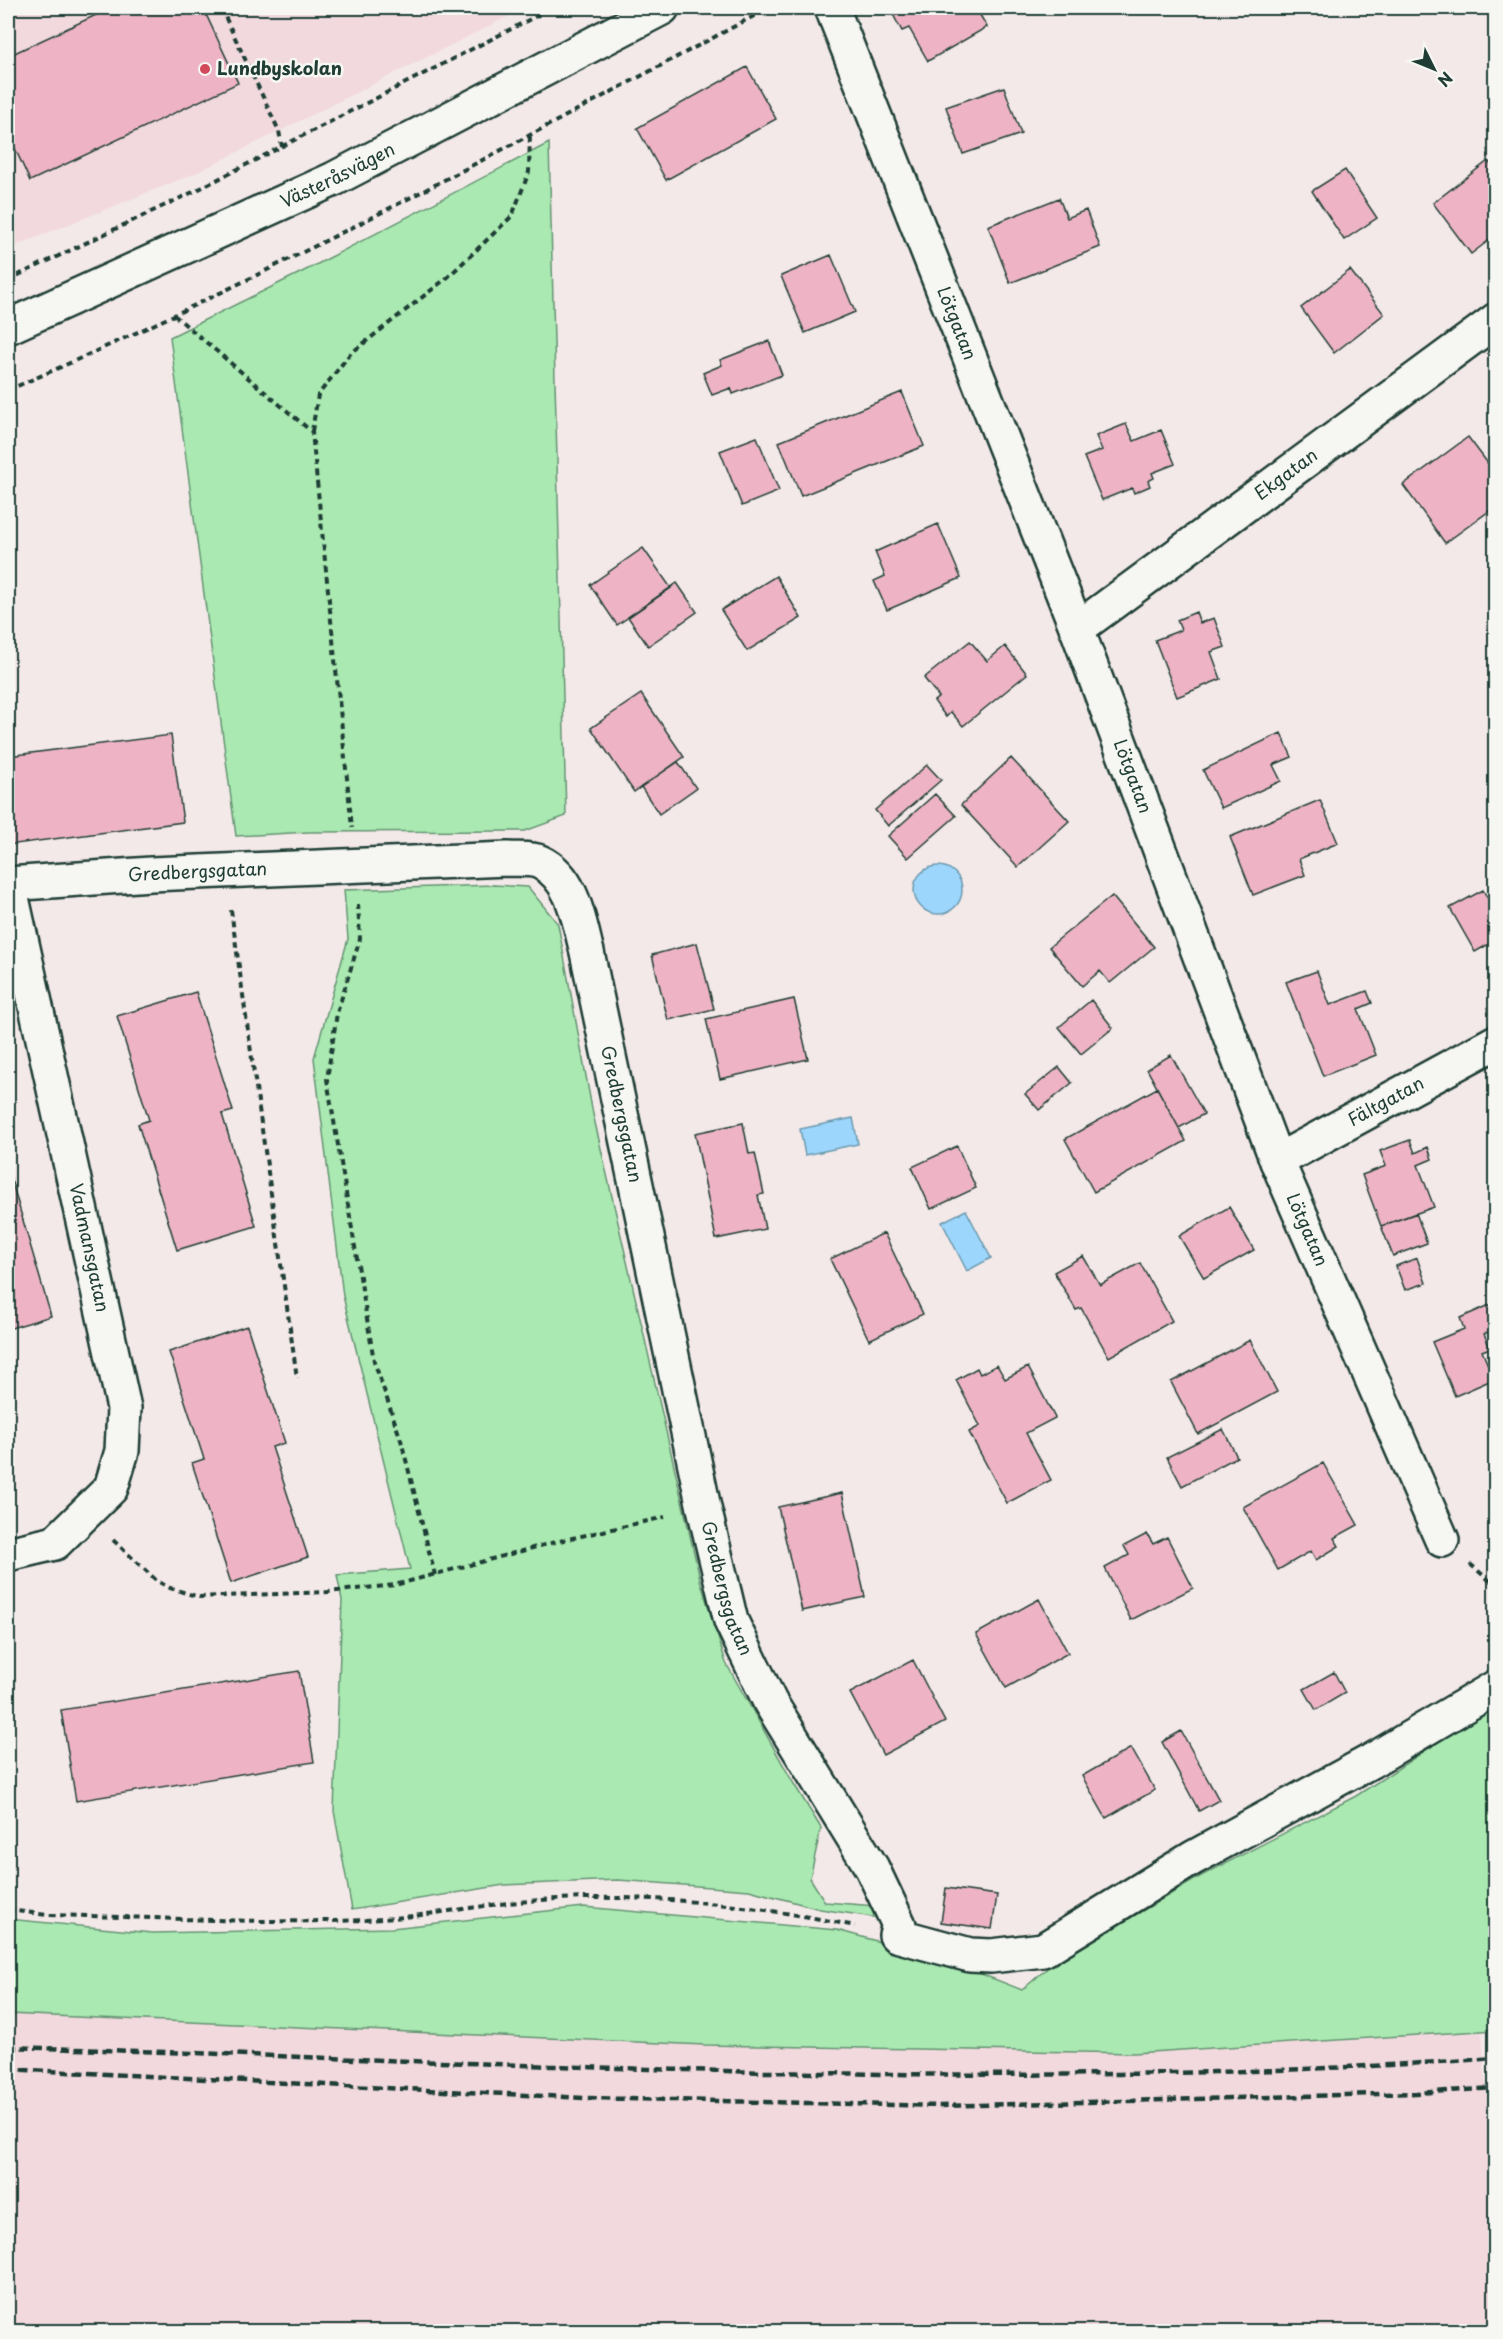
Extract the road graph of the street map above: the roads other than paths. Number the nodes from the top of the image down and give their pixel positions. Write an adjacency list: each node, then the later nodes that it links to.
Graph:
1 (662, 8): 4 (street, Västeråsvägen)
2 (832, 8): 5 (street, Lötgatan)
3 (1496, 320): 5 (street, Ekgatan)
4 (8, 327)
5 (1077, 628): 8 (street, Lötgatan)
6 (8, 884): 10 (street, Vadmansgatan); 11 (street, Gredbergsgatan)
7 (1496, 1042): 8 (street, Fältgatan)
8 (1277, 1161): 9 (street, Lötgatan)
9 (1442, 1540)
10 (8, 1554)
11 (1496, 1687)

